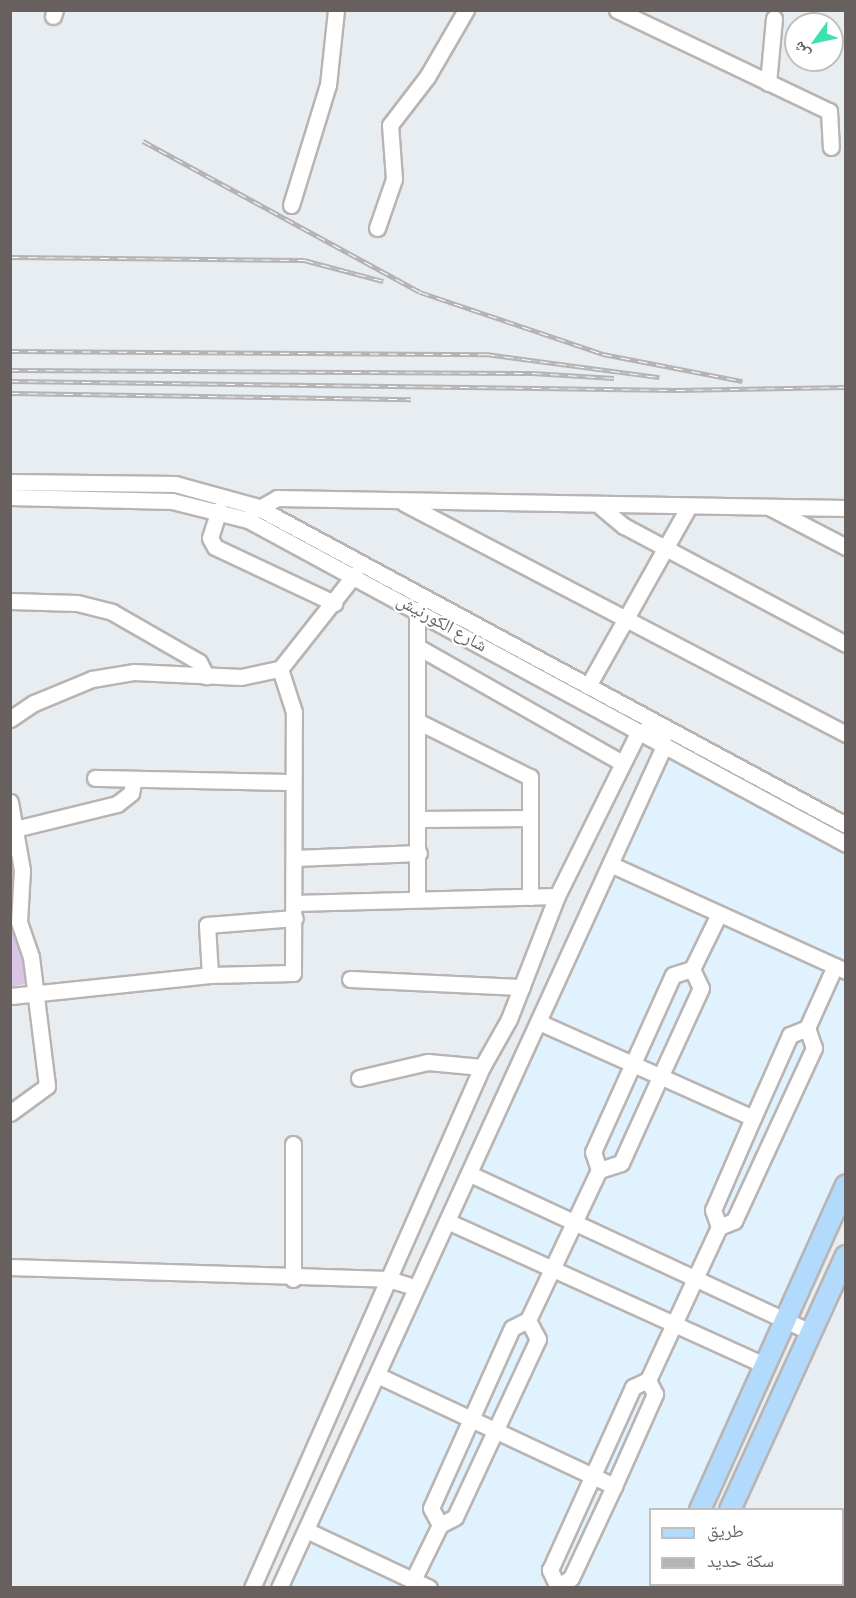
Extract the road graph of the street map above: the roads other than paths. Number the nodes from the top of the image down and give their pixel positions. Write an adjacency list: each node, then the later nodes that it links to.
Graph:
1 (336, 10): 7 (street)
2 (466, 10): 8 (street)
3 (617, 10): 5 (street)
4 (774, 18): 5 (street)
5 (768, 83): 6 (street)
6 (831, 147)
7 (291, 205)
8 (377, 228)
9 (10, 482): 17 (street, شارع الكورنيش)
10 (10, 497): 16 (street, شارع الكورنيش)
11 (400, 501): 13 (street); 17 (street); 24 (street)
12 (689, 506): 13 (street); 14 (street); 18 (street)
13 (601, 507): 18 (street)
14 (768, 507): 15 (street); 19 (street)
15 (846, 508)
16 (219, 510): 17 (street, شارع الكورنيش); 22 (street)
17 (252, 513): 20 (street, شارع الكورنيش); 29 (street, شارع الكورنيش)
18 (666, 548): 24 (street); 25 (street)
19 (846, 548)
20 (355, 574): 22 (street); 23 (street, شارع الكورنيش)
21 (10, 601): 28 (street)
22 (334, 603): 27 (street)
23 (417, 610): 26 (street); 33 (street, شارع الكورنيش)
24 (626, 619): 29 (street); 34 (street)
25 (846, 644)
26 (418, 647): 31 (street); 36 (street)
27 (280, 669): 28 (street); 39 (street)
28 (206, 676): 30 (street)
29 (588, 686): 32 (street, شارع الكورنيش)
30 (10, 719)
31 (419, 722): 41 (street); 42 (street)
32 (659, 725): 33 (street); 35 (street); 43 (street, شارع الكورنيش)
33 (638, 733): 35 (street, شارع الكورنيش); 36 (street)
34 (846, 734)
35 (664, 746): 45 (street, شارع الكورنيش); 48 (street)
36 (622, 763): 49 (street)
37 (95, 778): 38 (street)
38 (134, 779): 39 (street); 44 (street)
39 (292, 782): 47 (street)
40 (10, 802): 44 (street)
41 (530, 818): 42 (street); 50 (street)
42 (420, 819): 46 (street)
43 (846, 825)
44 (15, 829): 59 (street)
45 (846, 844)
46 (419, 854): 47 (street); 51 (street)
47 (294, 858): 52 (street)
48 (610, 864): 53 (street); 61 (street)
49 (557, 896): 50 (street); 58 (street)
50 (530, 897): 51 (street)
51 (417, 899): 52 (street)
52 (294, 910): 56 (street); 56 (street)
53 (720, 914): 54 (street); 55 (street)
54 (840, 968): 62 (street)
55 (692, 969): 63 (street); 65 (street)
56 (210, 975): 59 (street)
57 (350, 979): 58 (street)
58 (522, 987): 64 (street)
59 (36, 993): 60 (street); 67 (street)
60 (11, 996)
61 (541, 1023): 63 (street); 71 (street)
62 (807, 1028): 68 (street); 75 (street)
63 (633, 1064): 65 (street); 70 (street)
64 (482, 1067): 66 (street); 81 (street)
65 (660, 1077): 68 (street); 70 (street)
66 (359, 1078)
67 (11, 1112)
68 (753, 1118): 75 (street)
69 (293, 1144): 80 (street)
70 (599, 1170): 74 (street)
71 (470, 1174): 73 (street); 74 (street)
72 (846, 1185): 84 (main road)
73 (447, 1221): 78 (street); 82 (street)
74 (574, 1222): 78 (street); 79 (street)
75 (719, 1227): 79 (street)
76 (846, 1256): 86 (main road)
77 (10, 1267): 80 (street)
78 (552, 1269): 83 (street); 85 (street)
79 (695, 1278): 84 (street); 85 (street)
80 (293, 1279): 81 (street)
81 (388, 1279): 82 (street); 100 (street)
82 (414, 1287): 88 (street)
83 (528, 1320): 90 (street); 91 (street)
84 (785, 1320): 86 (street); 87 (main road)
85 (674, 1324): 87 (street); 89 (street)
86 (811, 1332): 95 (main road)
87 (764, 1365): 94 (main road)
88 (377, 1375): 90 (street); 97 (street)
89 (648, 1380): 92 (street); 93 (street)
90 (471, 1419): 91 (street); 96 (street)
91 (495, 1431): 92 (street); 96 (street)
92 (592, 1476): 93 (street); 99 (street)
93 (614, 1486): 99 (street)
94 (700, 1508)
95 (730, 1508)
96 (440, 1525): 98 (street)
97 (306, 1530): 98 (street); 101 (street)
98 (413, 1580): 102 (street)
99 (556, 1586)
100 (252, 1587)
101 (279, 1587)
102 (429, 1587)

